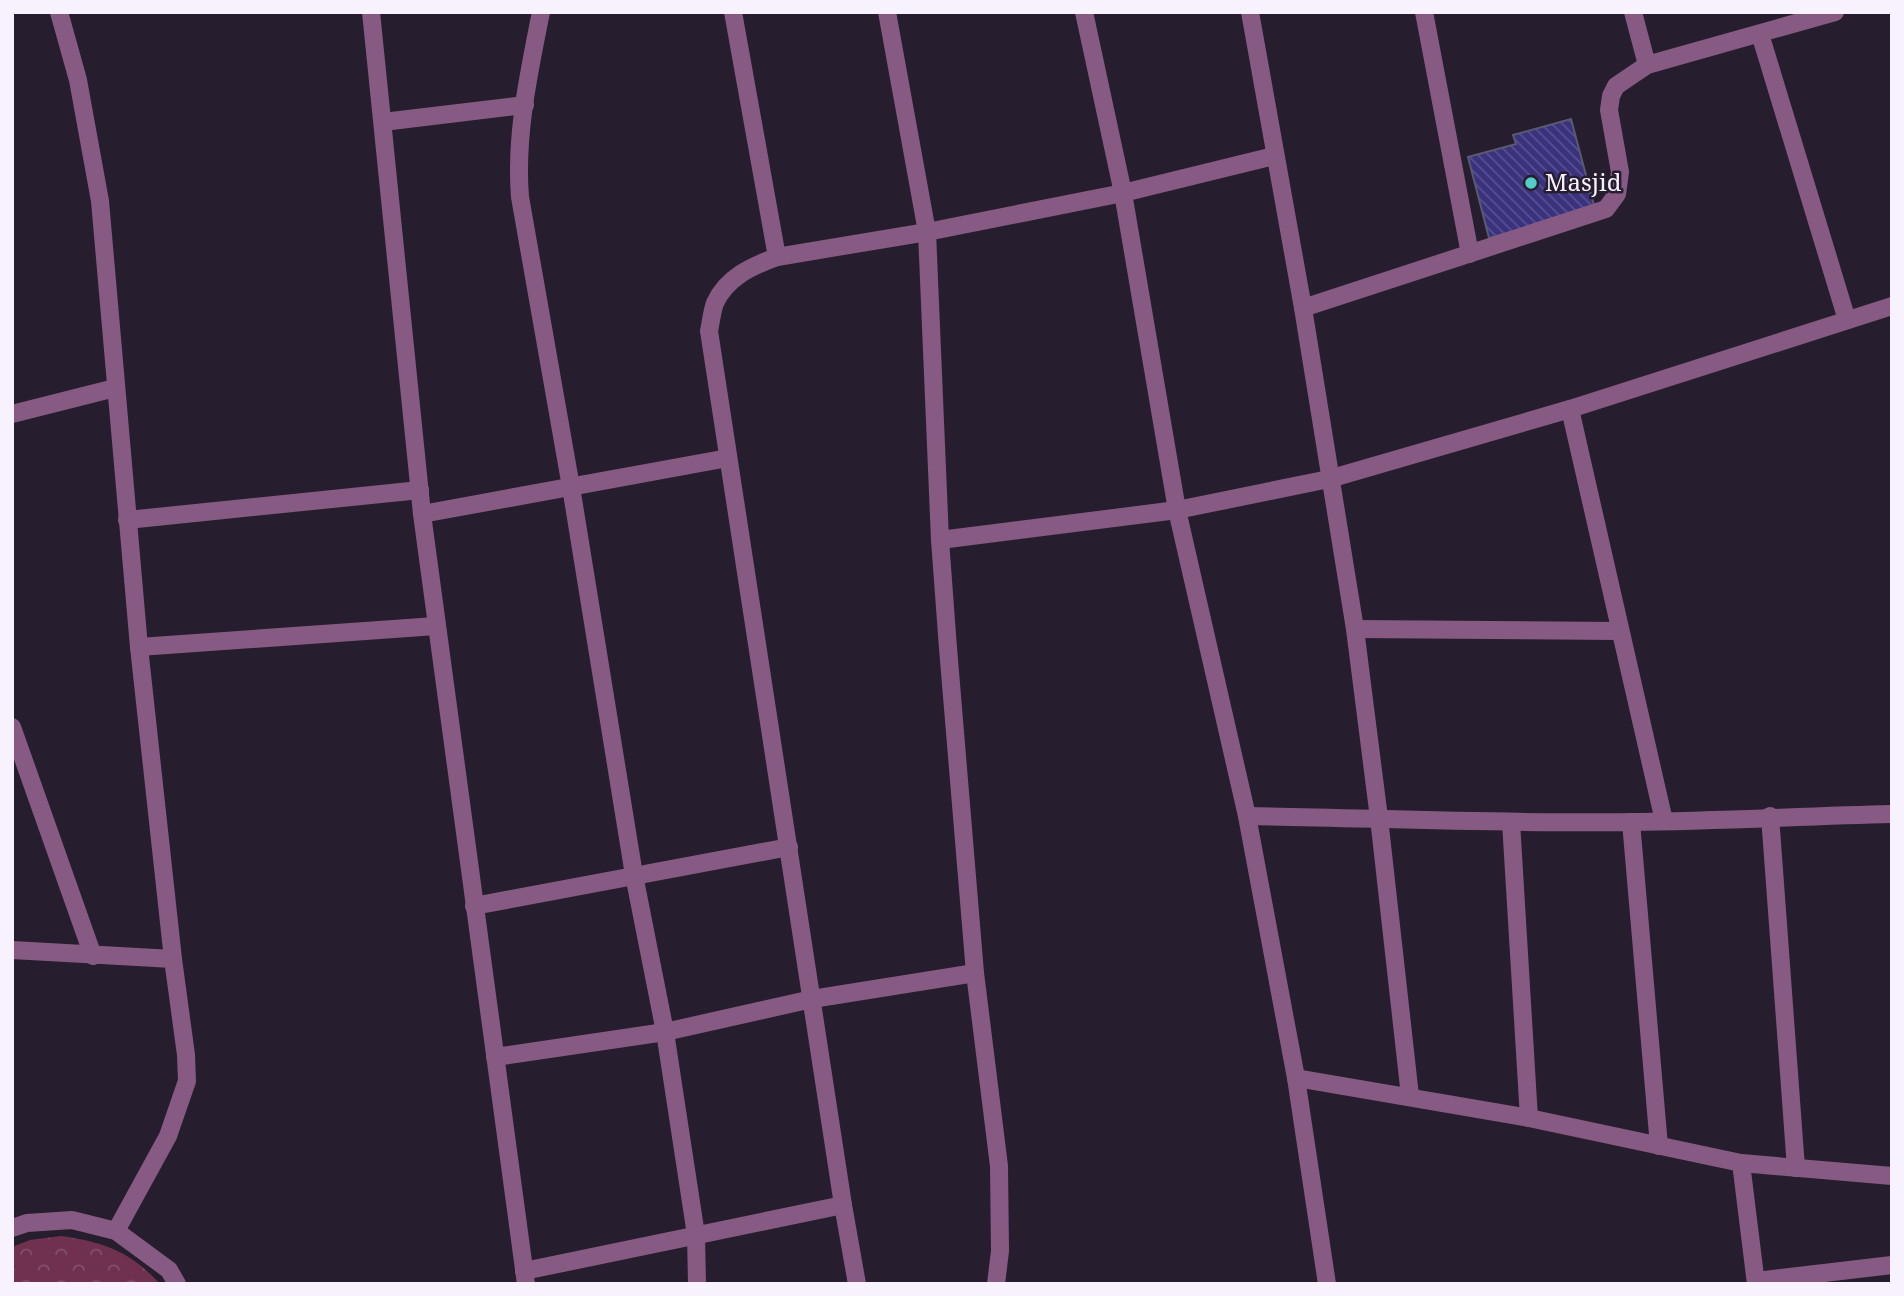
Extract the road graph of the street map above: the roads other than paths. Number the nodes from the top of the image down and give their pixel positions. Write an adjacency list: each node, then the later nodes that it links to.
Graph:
1 (59, 12): 23 (street)
2 (371, 12): 14 (street)
3 (541, 12): 13 (street)
4 (733, 12): 19 (street)
5 (887, 12): 17 (street)
6 (1084, 12): 16 (street)
7 (1250, 12): 15 (street)
8 (1424, 12): 18 (street)
9 (1633, 12): 12 (street)
10 (1835, 12): 11 (street)
11 (1760, 34): 12 (street); 22 (street)
12 (1647, 65): 18 (street)
13 (525, 105): 14 (street); 28 (street)
14 (383, 122): 29 (street)
15 (1274, 156): 16 (street); 21 (street)
16 (1123, 193): 17 (street); 30 (street)
17 (928, 232): 19 (street); 33 (street)
18 (1470, 254): 21 (street)
19 (777, 257): 26 (street)
20 (1892, 306): 22 (street)
21 (1303, 308): 27 (street)
22 (1847, 320): 24 (street)
23 (115, 388): 25 (street); 32 (street)
24 (1570, 410): 27 (street); 36 (street)
25 (12, 414)
26 (728, 458): 28 (street); 46 (street)
27 (1329, 479): 30 (street); 35 (street)
28 (571, 487): 31 (street); 47 (street)
29 (420, 490): 31 (street); 32 (street)
30 (1178, 510): 33 (street); 40 (street)
31 (422, 514): 34 (street)
32 (127, 520): 37 (street)
33 (940, 540): 52 (street)
34 (436, 626): 37 (street); 48 (street)
35 (1355, 629): 36 (street); 42 (street)
36 (1619, 631): 43 (street)
37 (139, 647): 51 (street)
38 (12, 727): 50 (street)
39 (1892, 814): 41 (street)
40 (1247, 816): 42 (street); 56 (street)
41 (1770, 816): 43 (street); 61 (street)
42 (1379, 818): 44 (street); 57 (street)
43 (1664, 821): 45 (street)
44 (1511, 822): 45 (street); 58 (street)
45 (1631, 822): 59 (street)
46 (789, 847): 47 (street); 53 (street)
47 (634, 875): 48 (street); 54 (street)
48 (474, 906): 55 (street)
49 (12, 950): 50 (street)
50 (93, 956): 51 (street)
51 (173, 959): 65 (street)
52 (975, 973): 53 (street); 73 (street)
53 (812, 999): 54 (street); 63 (street)
54 (665, 1032): 55 (street); 66 (street)
55 (495, 1058): 68 (street)
56 (1296, 1078): 57 (street); 74 (street)
57 (1410, 1096): 58 (street)
58 (1528, 1118): 59 (street)
59 (1659, 1146): 60 (street)
60 (1741, 1163): 61 (street); 69 (street)
61 (1796, 1168): 62 (street)
62 (1892, 1177)
63 (843, 1205): 66 (street); 72 (street)
64 (12, 1228): 65 (street)
65 (116, 1231): 70 (street)
66 (696, 1235): 68 (street); 71 (street)
67 (1892, 1265): 69 (street)
68 (525, 1277)
69 (1756, 1282)
70 (177, 1284)
71 (697, 1284)
72 (857, 1284)
73 (996, 1284)
74 (1326, 1284)

